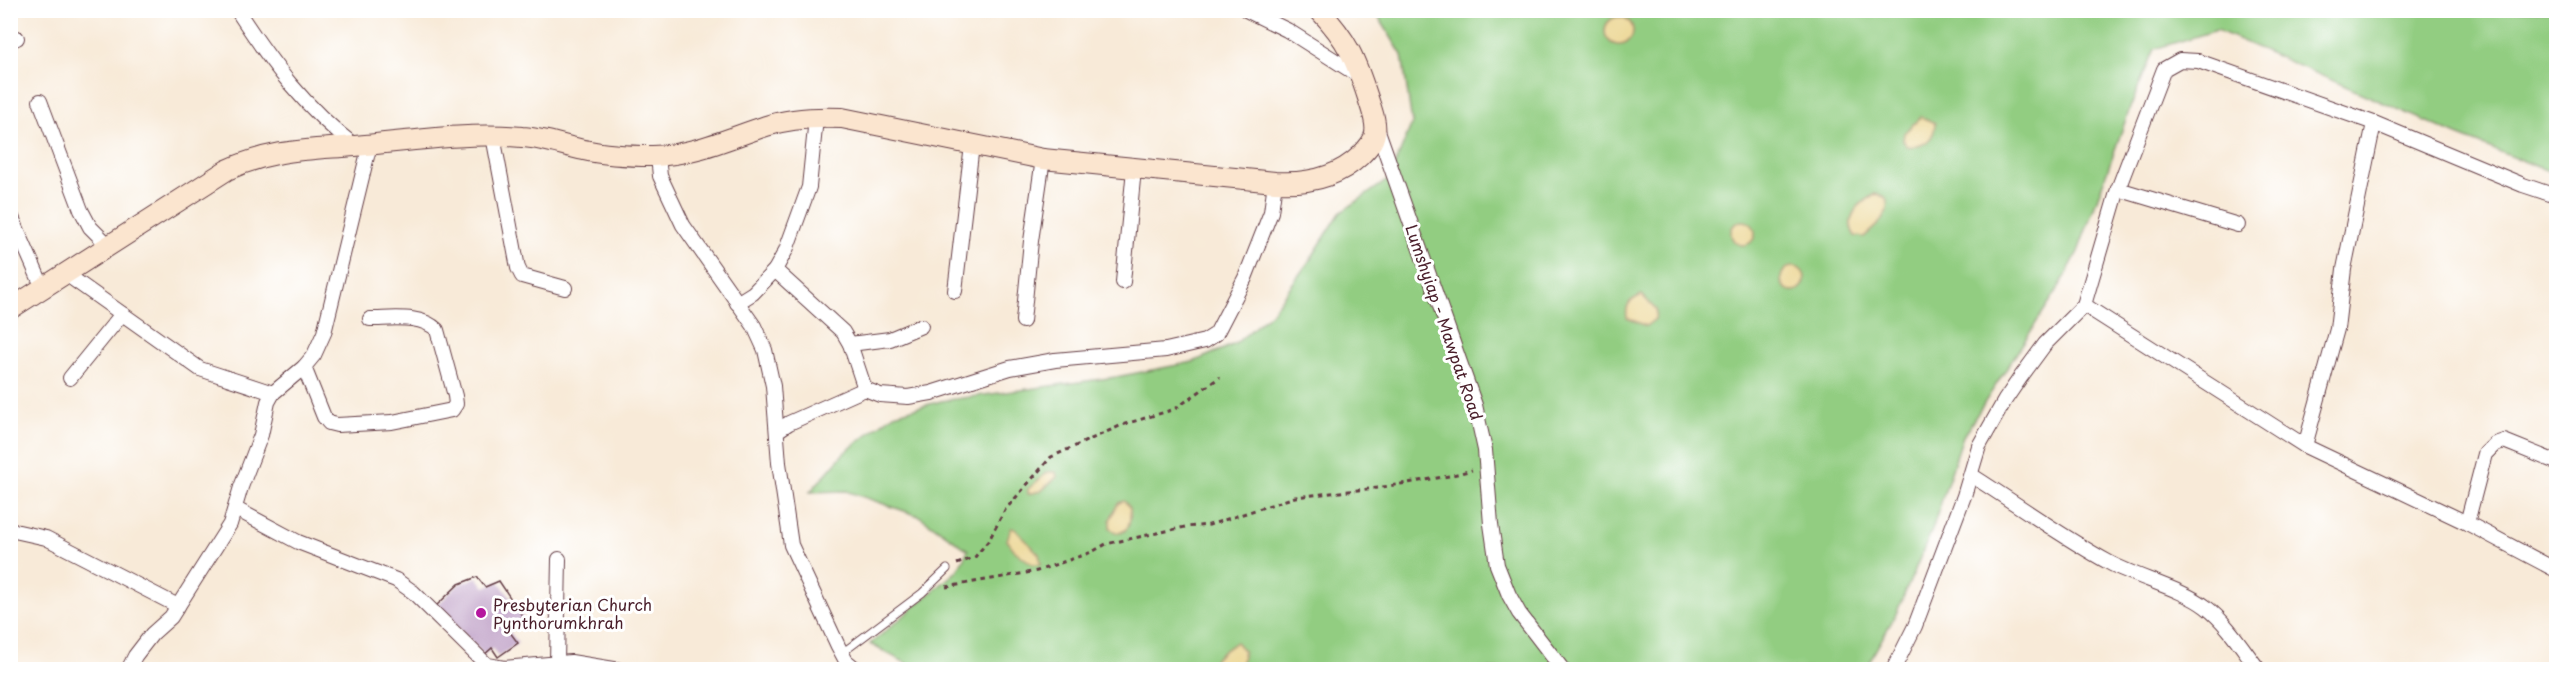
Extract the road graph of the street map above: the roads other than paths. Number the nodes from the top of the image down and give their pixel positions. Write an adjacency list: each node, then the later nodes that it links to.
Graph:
1 (237, 10): 10 (street)
2 (1246, 10): 4 (street)
3 (1319, 10): 4 (street, Lumshyiap - Mawpat Road)
4 (1362, 78): 6 (street, Lumshyiap - Mawpat Road)
5 (40, 101): 20 (street)
6 (1374, 117): 15 (street); 56 (street, Lumshyiap - Mawpat Road)
7 (816, 118): 11 (street); 12 (street); 21 (street)
8 (2374, 123): 16 (street); 17 (street); 40 (street)
9 (493, 136): 10 (street); 12 (street); 25 (street)
10 (362, 145): 20 (street); 35 (street)
11 (972, 145): 13 (street); 26 (street)
12 (658, 156): 27 (street)
13 (1043, 159): 14 (street); 32 (street)
14 (1134, 169): 15 (street); 23 (street)
15 (1275, 182): 37 (street)
16 (2118, 189): 19 (street); 28 (street)
17 (2556, 196)
18 (10, 213): 24 (street)
19 (2238, 225)
20 (109, 246): 22 (street)
21 (775, 270): 27 (street); 34 (street)
22 (66, 274): 24 (street); 30 (street)
23 (1123, 282)
24 (43, 288): 29 (street)
25 (565, 288)
26 (955, 291)
27 (737, 303): 39 (street)
28 (2084, 305): 40 (street); 42 (street)
29 (10, 309)
30 (122, 314): 36 (street); 38 (street)
31 (370, 319): 35 (street)
32 (1023, 321)
33 (921, 326): 34 (street)
34 (850, 344): 37 (street)
35 (304, 367): 38 (street)
36 (70, 378)
37 (866, 389): 39 (street)
38 (273, 393): 43 (street)
39 (777, 431): 50 (street)
40 (2305, 446): 44 (street)
41 (2556, 462): 44 (street)
42 (1971, 474): 57 (street); 58 (street)
43 (236, 509): 49 (street); 52 (street)
44 (2467, 523): 48 (street)
45 (10, 530): 49 (street)
46 (559, 559): 51 (street)
47 (947, 569): 50 (lane)
48 (2556, 570)
49 (178, 606): 53 (street)
50 (842, 653): 55 (street)
51 (557, 662): 52 (street); 54 (street)
52 (493, 668)
53 (128, 669)
54 (620, 669)
55 (857, 669)
56 (1563, 669)
57 (1893, 669)
58 (2257, 669)

